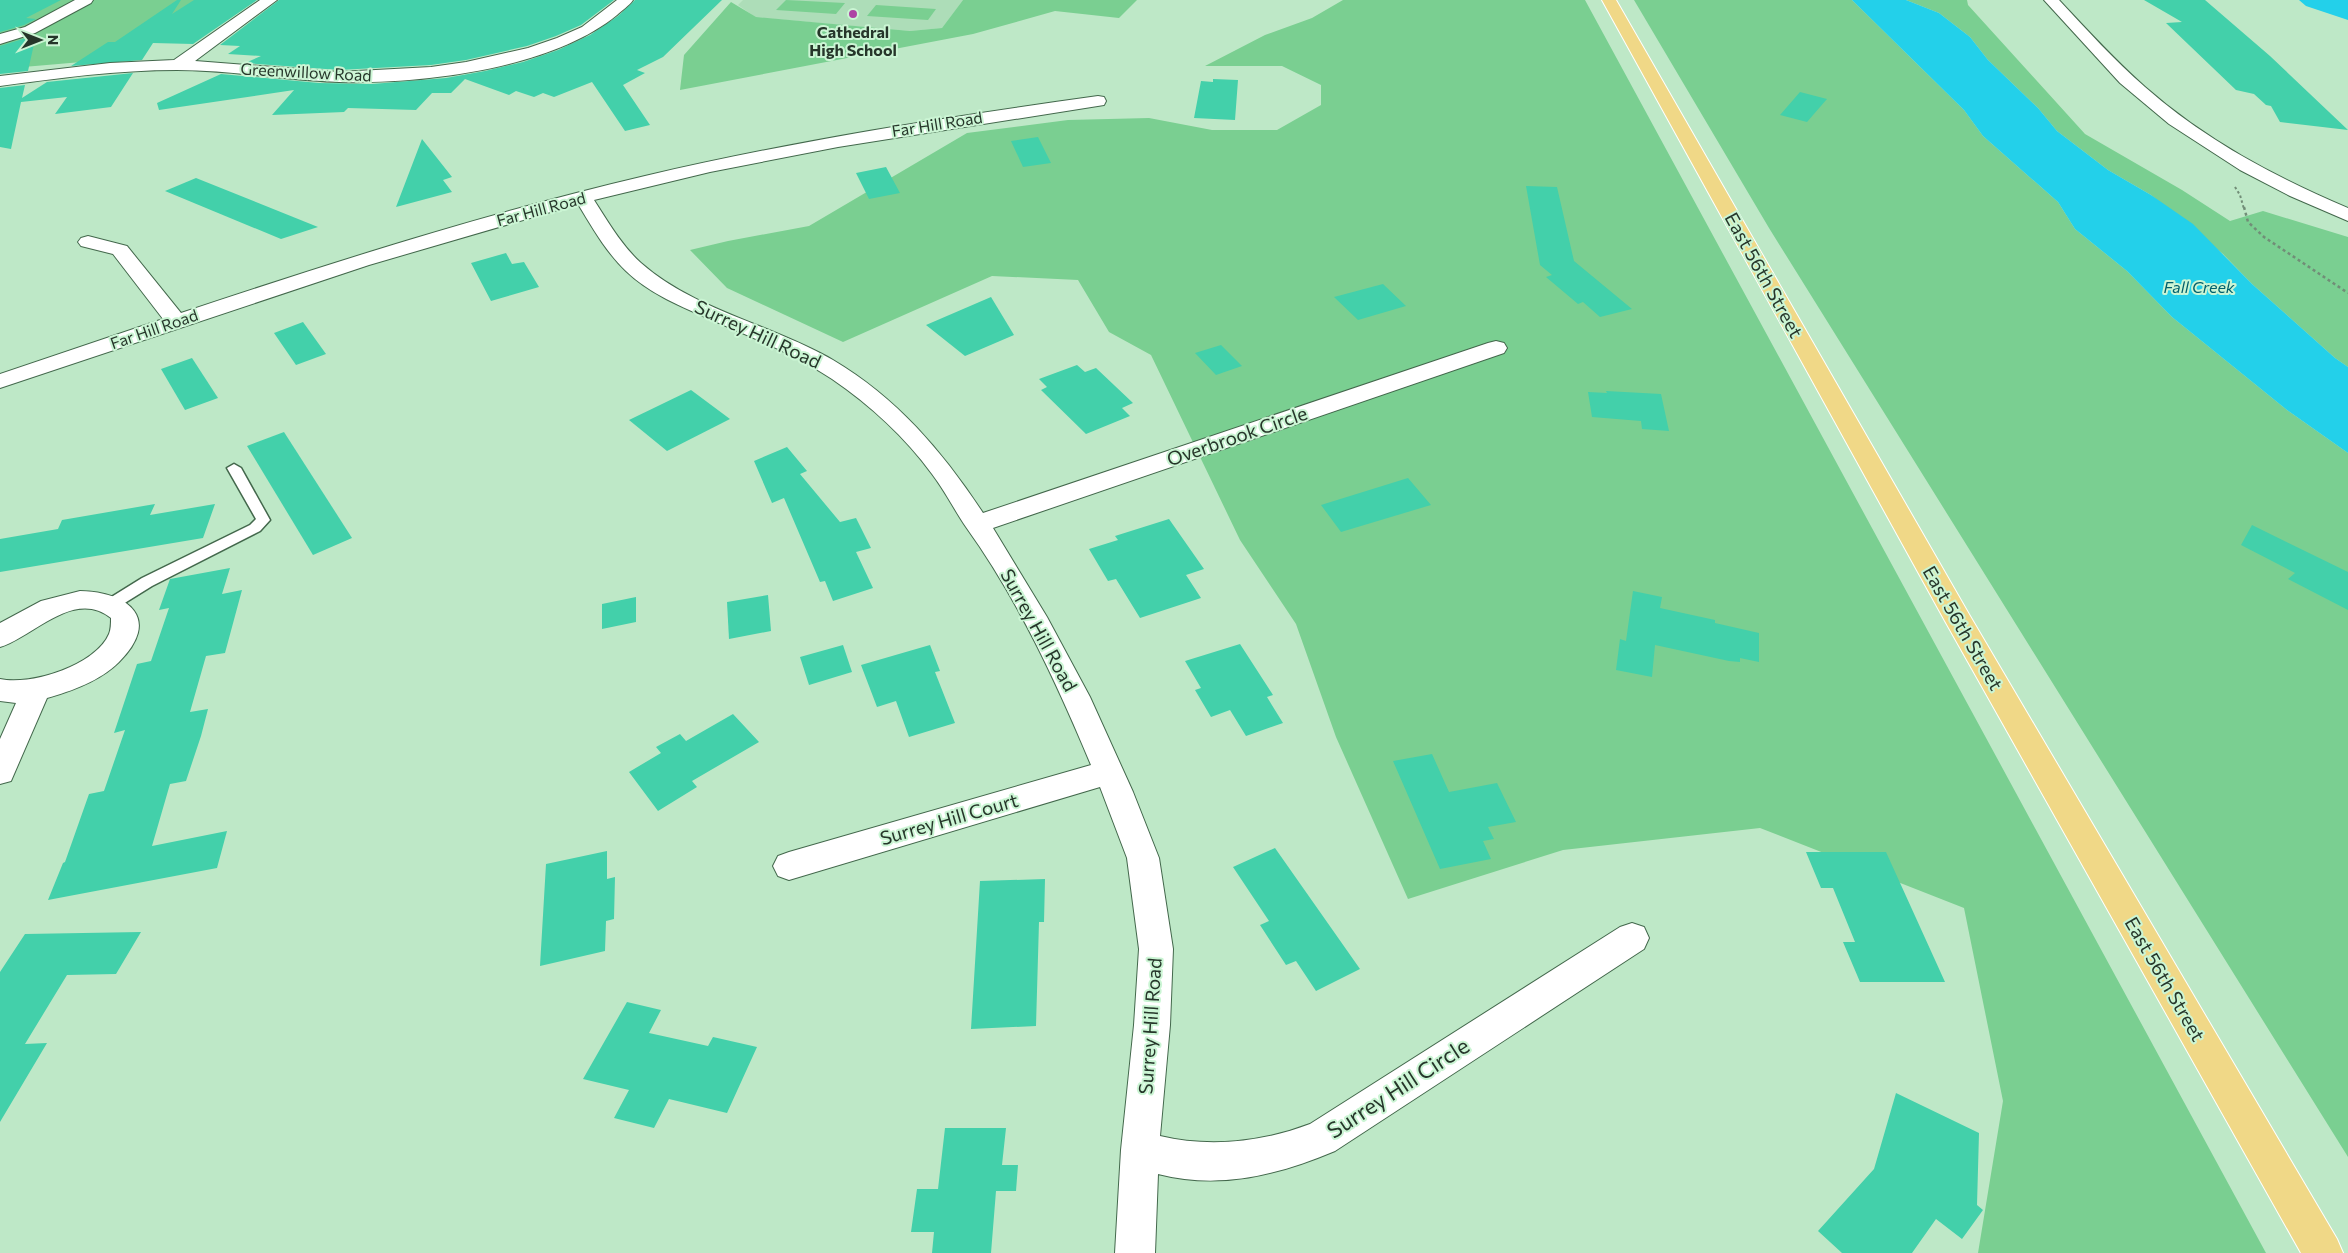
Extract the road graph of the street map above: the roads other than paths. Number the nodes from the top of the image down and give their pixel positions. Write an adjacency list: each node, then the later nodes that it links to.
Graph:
1 (86, 0): 6 (street)
2 (270, 0): 7 (street)
3 (626, 0): 7 (street, Greenwillow Road)
4 (1608, 0): 28 (main road, East 56th Street)
5 (2051, 0): 11 (street)
6 (0, 39)
7 (178, 65): 8 (street, Greenwillow Road)
8 (0, 81)
9 (1098, 101): 10 (street, Far Hill Road)
10 (583, 197): 13 (street, Far Hill Road); 17 (street, Surrey Hill Road)
11 (2348, 215)
12 (88, 242): 13 (street)
13 (177, 322): 15 (street, Far Hill Road)
14 (1496, 348): 17 (street, Overbrook Circle)
15 (0, 381)
16 (234, 468): 18 (lane)
17 (977, 524): 23 (street, Surrey Hill Road)
18 (110, 605): 19 (street); 21 (street)
19 (0, 637)
20 (0, 690): 21 (street)
21 (36, 691): 22 (street)
22 (0, 772)
23 (1109, 772): 24 (street, Surrey Hill Court); 26 (street, Surrey Hill Road)
24 (789, 866)
25 (1632, 938): 26 (street, Surrey Hill Circle)
26 (1140, 1150): 27 (street, Surrey Hill Road)
27 (1135, 1253)
28 (2323, 1253)

